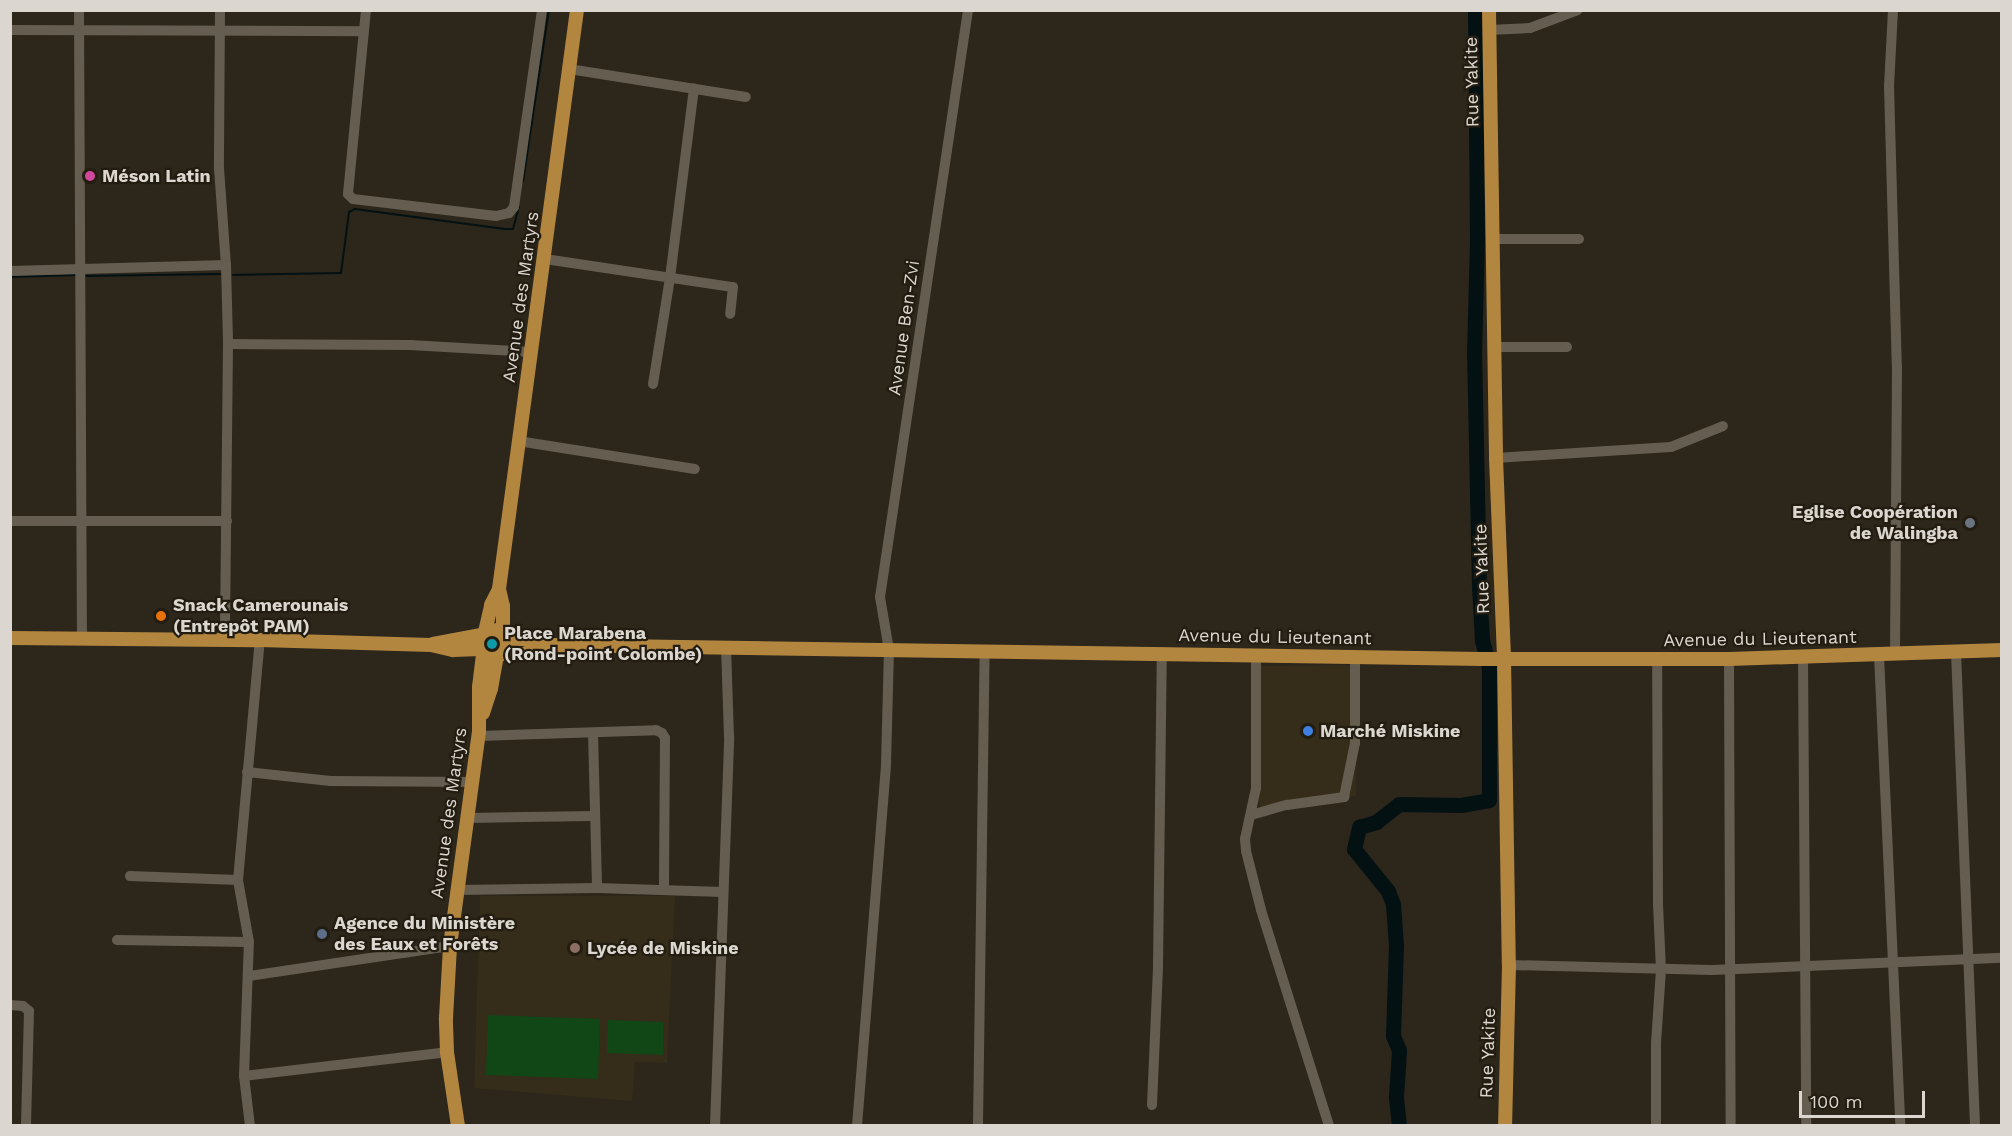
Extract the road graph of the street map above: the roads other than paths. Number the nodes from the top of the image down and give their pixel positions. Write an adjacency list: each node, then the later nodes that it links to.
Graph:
1 (79, 10): 10 (street)
2 (220, 10): 13 (street)
3 (366, 10): 14 (street)
4 (542, 10): 14 (street)
5 (577, 10): 15 (main road, Avenue des Martyrs)
6 (968, 10): 47 (street, Avenue Ben-Zvi)
7 (1489, 10): 12 (main road, Rue Yakite)
8 (1578, 10): 12 (street)
9 (1893, 10): 53 (street)
10 (80, 29): 11 (street); 13 (street); 22 (street)
11 (10, 30)
12 (1489, 30): 18 (main road, Rue Yakite)
13 (220, 32): 14 (street); 21 (street)
14 (363, 32)
15 (569, 69): 16 (street); 20 (main road, Avenue des Martyrs)
16 (694, 89): 17 (street); 24 (street)
17 (746, 97)
18 (1492, 239): 19 (street); 27 (main road, Rue Yakite)
19 (1579, 239)
20 (545, 259): 24 (street); 29 (main road, Avenue des Martyrs)
21 (226, 265): 22 (street); 26 (street)
22 (82, 270): 23 (street); 36 (street)
23 (10, 271)
24 (670, 278): 25 (street); 30 (street)
25 (730, 314)
26 (228, 344): 29 (street); 37 (street)
27 (1495, 347): 28 (street); 33 (main road, Rue Yakite)
28 (1567, 347)
29 (532, 352): 32 (main road, Avenue des Martyrs)
30 (653, 384)
31 (1722, 426): 33 (street)
32 (518, 441): 34 (street); 38 (main road, Avenue des Martyrs)
33 (1496, 458): 58 (main road, Rue Yakite)
34 (695, 469)
35 (10, 521): 36 (street)
36 (83, 521): 37 (street); 41 (street)
37 (227, 521): 43 (street)
38 (499, 589): 39 (main road, Avenue des Martyrs); 44 (main road, Avenue des Martyrs)
39 (504, 637): 44 (main road, Avenue du Lieutenant); 45 (main road, Avenue du Lieutenant); 54 (main road, Avenue des Martyrs)
40 (10, 638): 41 (main road)
41 (82, 639): 43 (main road)
42 (260, 640): 43 (main road); 44 (main road); 64 (street)
43 (225, 641)
44 (482, 642): 54 (main road, Avenue du Lieutenant); 61 (main road, Avenue des Martyrs)
45 (548, 645): 46 (main road, Avenue du Lieutenant); 54 (main road, Avenue du Lieutenant)
46 (726, 648): 47 (main road, Avenue du Lieutenant); 74 (street)
47 (890, 650): 48 (main road, Avenue du Lieutenant); 94 (street, Avenue Ben-Zvi)
48 (986, 650): 50 (main road, Avenue du Lieutenant); 95 (street)
49 (2001, 650): 51 (main road, Avenue du Lieutenant)
50 (1162, 652): 52 (main road, Avenue du Lieutenant); 89 (street)
51 (1956, 652): 53 (main road, Avenue du Lieutenant); 79 (street)
52 (1256, 654): 56 (main road, Avenue du Lieutenant); 66 (street)
53 (1895, 654): 55 (main road, Avenue du Lieutenant)
54 (500, 655): 61 (main road, Avenue des Martyrs)
55 (1879, 655): 57 (main road, Avenue du Lieutenant); 80 (street)
56 (1355, 656): 58 (main road, Avenue du Lieutenant); 66 (street)
57 (1803, 657): 60 (main road, Avenue du Lieutenant); 82 (street)
58 (1501, 658): 59 (main road, Avenue du Lieutenant); 81 (main road, Rue Yakite)
59 (1657, 658): 60 (main road, Avenue du Lieutenant); 84 (street)
60 (1730, 659): 83 (street)
61 (480, 721): 63 (main road, Avenue des Martyrs)
62 (593, 733): 63 (street); 67 (street); 72 (street)
63 (479, 736): 65 (main road, Avenue des Martyrs)
64 (247, 772): 65 (street); 70 (street)
65 (472, 782): 68 (main road, Avenue des Martyrs)
66 (1251, 815): 96 (street)
67 (595, 816): 68 (street); 71 (street)
68 (467, 818): 73 (main road, Avenue des Martyrs)
69 (129, 876): 70 (street)
70 (238, 880): 76 (street)
71 (597, 888): 72 (street); 73 (street)
72 (664, 889): 74 (street)
73 (458, 890): 77 (main road, Avenue des Martyrs)
74 (723, 892): 93 (street)
75 (117, 940): 76 (street)
76 (249, 942): 85 (street)
77 (450, 946): 85 (street); 87 (main road, Avenue des Martyrs)
78 (2001, 958): 79 (street)
79 (1968, 959): 80 (street); 102 (street)
80 (1894, 962): 82 (street); 101 (street)
81 (1509, 965): 84 (street); 97 (main road, Rue Yakite)
82 (1805, 966): 83 (street); 100 (street)
83 (1732, 969): 84 (street); 99 (street)
84 (1661, 970): 98 (street)
85 (249, 976): 88 (street)
86 (10, 1005): 90 (street)
87 (447, 1052): 88 (street); 92 (main road, Avenue des Martyrs)
88 (244, 1076): 91 (street)
89 (1152, 1105)
90 (26, 1125)
91 (250, 1125)
92 (458, 1125)
93 (715, 1125)
94 (857, 1125)
95 (978, 1125)
96 (1329, 1125)
97 (1504, 1125)
98 (1656, 1125)
99 (1731, 1125)
100 (1806, 1125)
101 (1900, 1125)
102 (1975, 1125)

